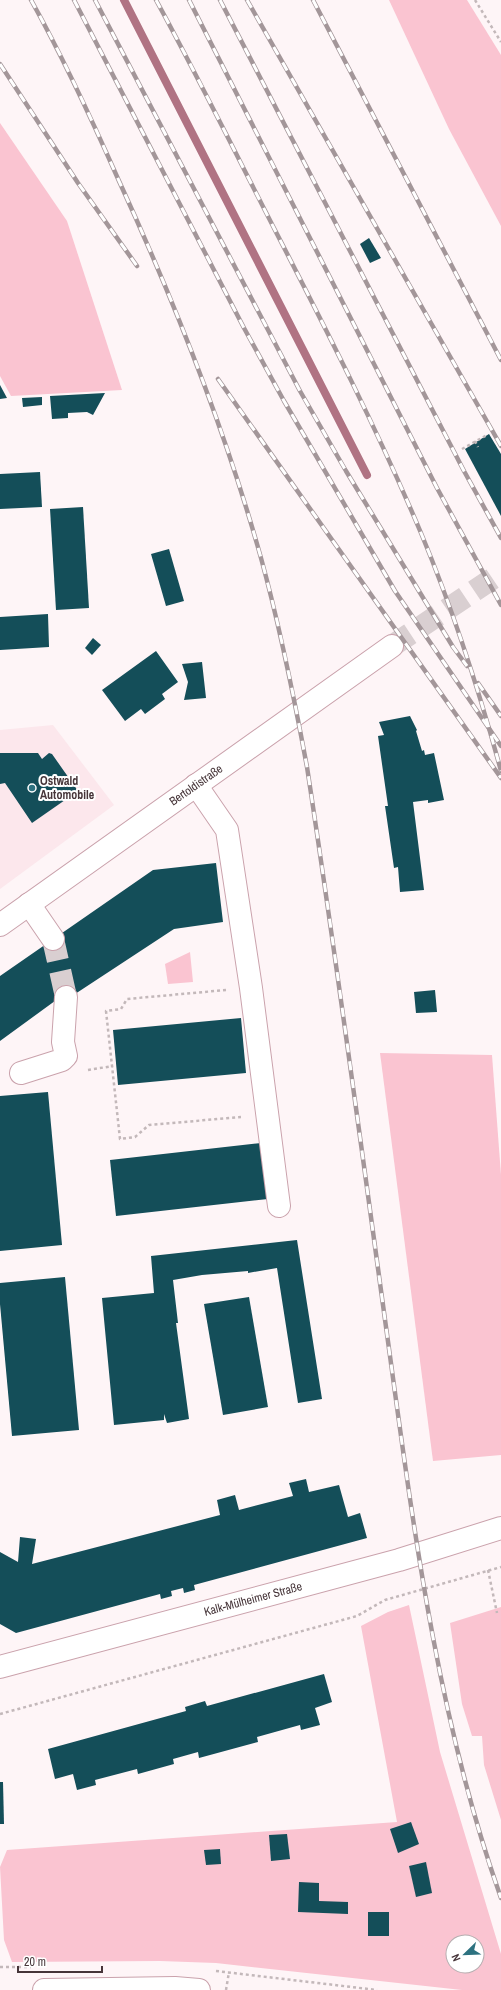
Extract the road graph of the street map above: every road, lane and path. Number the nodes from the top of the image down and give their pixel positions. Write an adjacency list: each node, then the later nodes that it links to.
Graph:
1 (475, 0): 2 (path)
2 (501, 42)
3 (487, 435): 4 (path)
4 (475, 441): 5 (path); 6 (path)
5 (478, 447)
6 (462, 449)
7 (392, 646): 8 (street, Bertoldistraße)
8 (196, 785): 9 (street, Bertoldistraße); 12 (street)
9 (29, 904): 10 (street, Bertoldistraße); 11 (street)
10 (0, 925)
11 (53, 939)
12 (251, 988): 15 (street); 15 (path)
13 (66, 997): 14 (street)
14 (21, 1073)
15 (267, 1114): 16 (street)
16 (279, 1206)
17 (501, 1528): 21 (street, Kalk-Mülheimer Straße)
18 (501, 1566): 19 (path)
19 (488, 1570): 20 (path); 22 (path)
20 (497, 1613)
21 (1, 1665)
22 (0, 1714)
23 (229, 1972): 26 (path)
24 (44, 1990): 25 (street)
25 (199, 1990)
26 (226, 1990)

